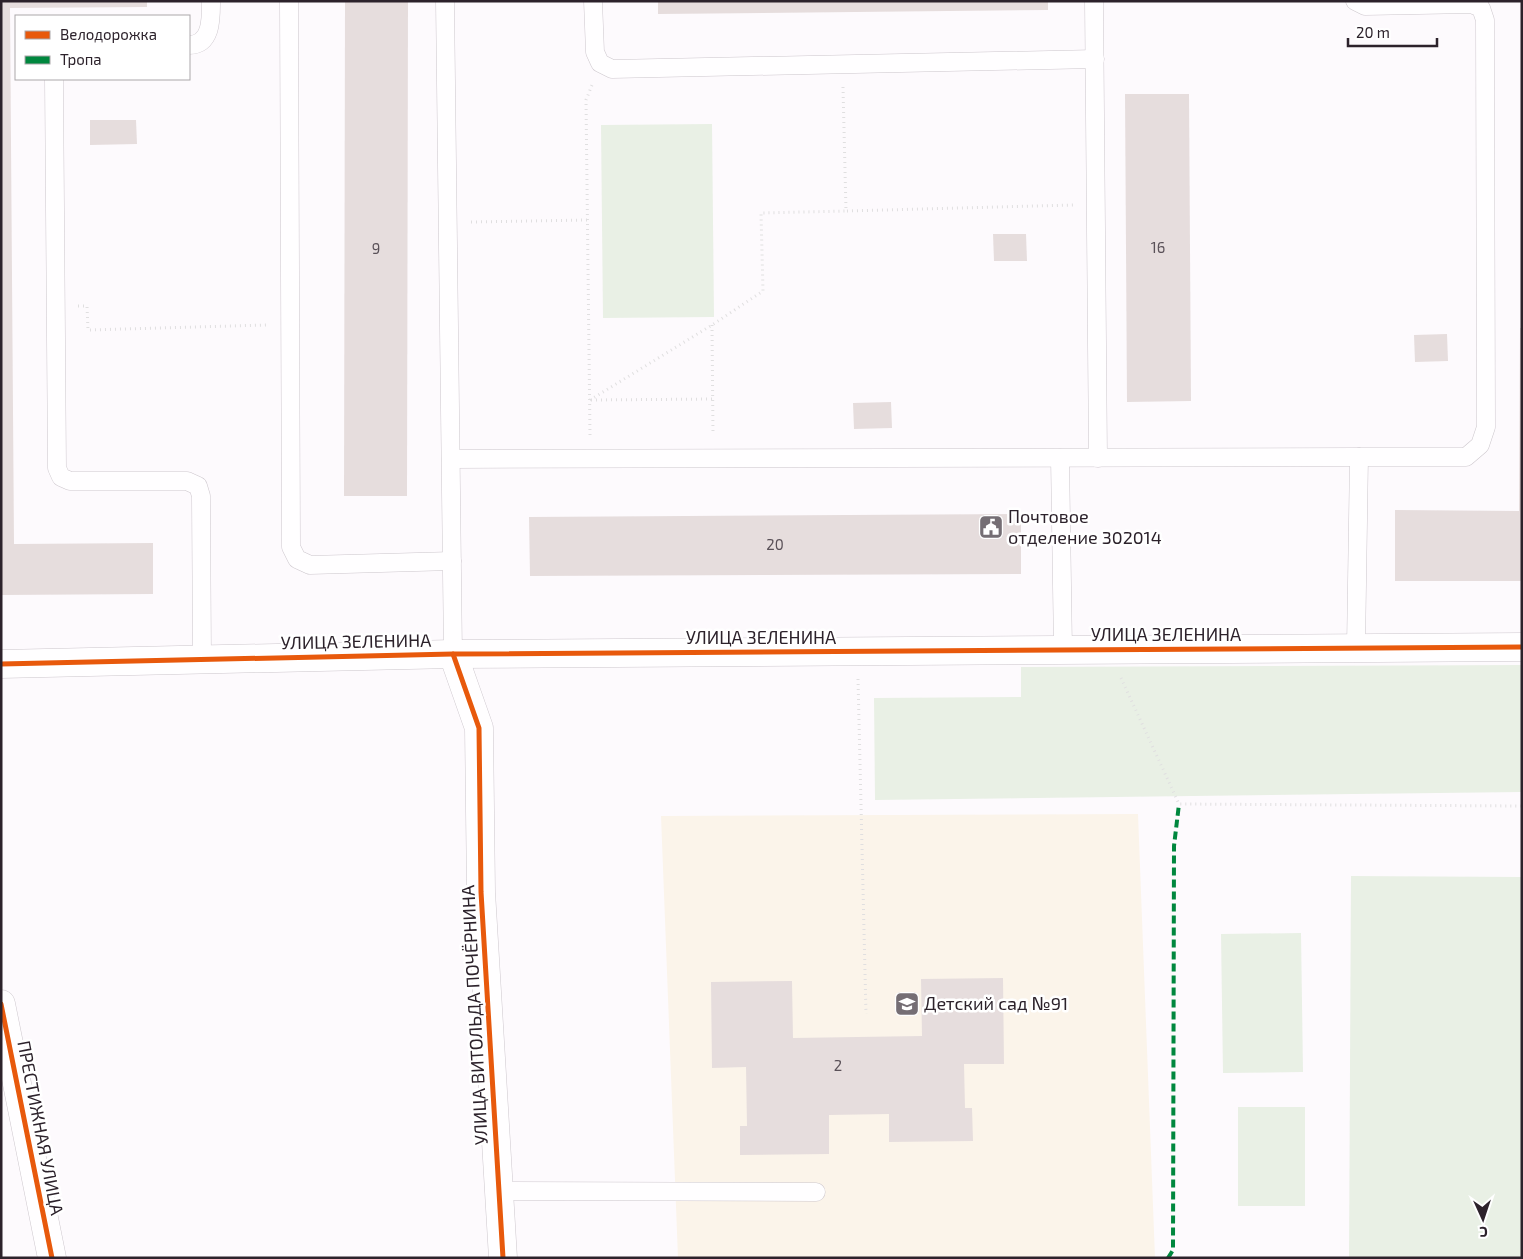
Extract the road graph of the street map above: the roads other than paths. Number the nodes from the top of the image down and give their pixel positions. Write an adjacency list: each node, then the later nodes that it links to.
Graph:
1 (211, 1): 7 (lane)
2 (289, 1): 14 (lane)
3 (445, 1): 13 (lane)
4 (594, 1): 8 (lane)
5 (1094, 1): 8 (lane)
6 (1355, 1): 12 (lane)
7 (190, 45)
8 (1094, 59): 11 (lane)
9 (54, 80): 19 (lane)
10 (1060, 458): 11 (lane); 13 (lane); 17 (lane)
11 (1098, 458): 12 (lane)
12 (1358, 458): 15 (lane)
13 (451, 459): 14 (lane)
14 (452, 561): 18 (lane)
15 (1356, 647): 16 (street, УЛИЦА ЗЕЛЕНИНА); 17 (street, УЛИЦА ЗЕЛЕНИНА)
16 (1522, 647)
17 (1063, 649): 18 (street, УЛИЦА ЗЕЛЕНИНА)
18 (453, 654): 19 (street, УЛИЦА ЗЕЛЕНИНА); 22 (street, УЛИЦА ВИТОЛЬДА ПОЧЁРНИНА)
19 (202, 658): 20 (street, УЛИЦА ЗЕЛЕНИНА)
20 (1, 664)
21 (1, 1004): 24 (street, ПРЕСТИЖНАЯ УЛИЦА)
22 (499, 1192): 23 (lane); 25 (street, УЛИЦА ВИТОЛЬДА ПОЧЁРНИНА)
23 (816, 1192)
24 (52, 1258)
25 (503, 1258)

